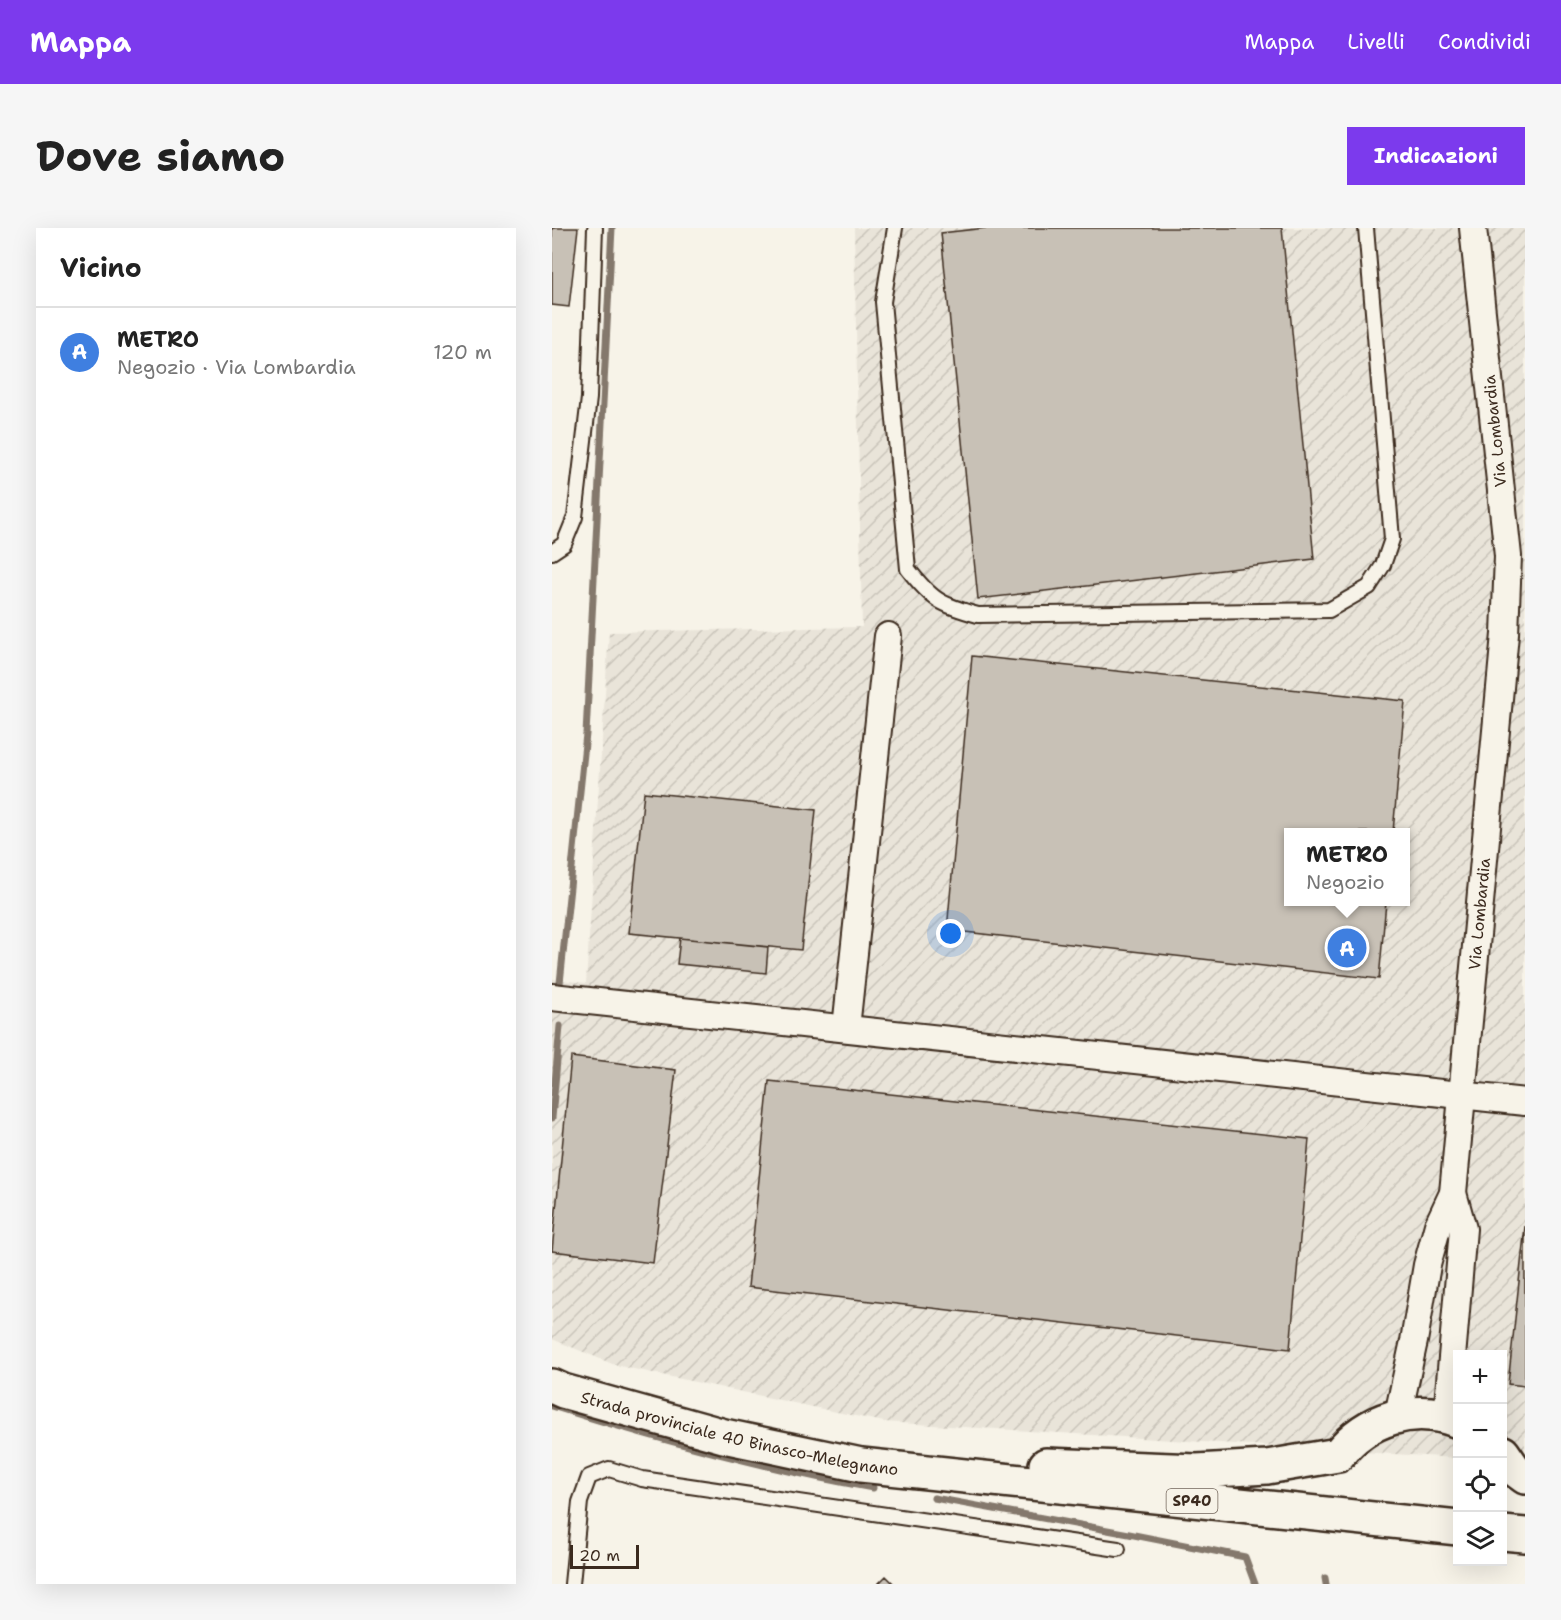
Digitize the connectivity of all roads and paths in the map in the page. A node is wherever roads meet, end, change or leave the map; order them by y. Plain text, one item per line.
1 (596, 228) edge
2 (895, 228) edge
3 (1366, 228) edge
4 (1473, 228) edge
5 (552, 552) edge
6 (1515, 634) edge
7 (888, 636) dead end
8 (552, 997) edge
9 (846, 1028) junction
10 (1464, 1095) junction
11 (1525, 1102) edge
12 (1454, 1193) junction
13 (552, 1386) edge
14 (1398, 1415) junction
15 (1452, 1418) edge
16 (1506, 1458) edge
17 (928, 1471) junction
18 (1525, 1477) edge
19 (1453, 1527) edge
20 (1507, 1533) edge
21 (1525, 1535) edge
22 (1118, 1549) dead end
23 (572, 1584) edge

1 - 5 lane
2 - 3 lane
4 - 6 street, Via Lombardia
6 - 10 street, Via Lombardia
7 - 9 street
8 - 9 street
9 - 10 street
10 - 11 street
10 - 12 street, Via Lombardia
12 - 14 street, Via Lombardia
12 - 15 street, Via Lombardia
13 - 17 main road, Strada provinciale 40 Binasco-Melegnano / SP40
14 - 15 main road, Strada provinciale 40 Binasco-Melegnano / SP40
14 - 17 main road, Strada provinciale 40 Binasco-Melegnano / SP40
16 - 18 main road
17 - 19 main road, Strada provinciale 40 Binasco-Melegnano / SP40
20 - 21 main road
22 - 23 lane

